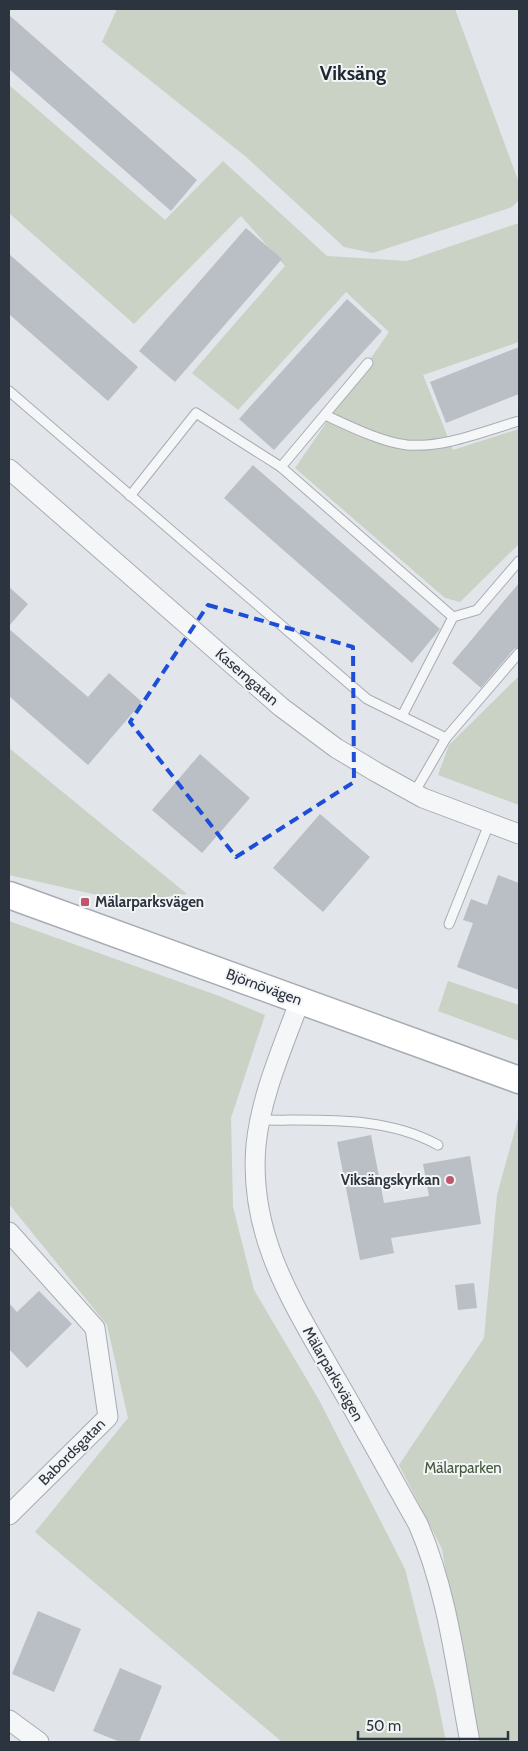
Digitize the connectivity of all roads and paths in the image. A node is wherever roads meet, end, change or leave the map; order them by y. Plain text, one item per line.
1 (368, 363) dead end
2 (9, 391) edge
3 (325, 415) junction
4 (519, 421) edge
5 (281, 467) junction
6 (9, 469) edge
7 (130, 496) junction
8 (519, 561) edge
9 (453, 617) junction
10 (519, 653) edge
11 (402, 716) junction
12 (446, 738) junction
13 (414, 793) junction
14 (489, 824) junction
15 (519, 834) edge
16 (9, 895) edge
17 (449, 924) dead end
18 (300, 1000) junction
19 (519, 1080) edge
20 (261, 1120) junction
21 (438, 1145) dead end
22 (9, 1232) edge
23 (9, 1515) edge
24 (9, 1720) edge
25 (39, 1742) edge
26 (470, 1742) edge

1 - 3 lane
2 - 7 lane
3 - 4 lane
3 - 5 lane
5 - 7 lane
5 - 9 lane
6 - 13 street, Kaserngatan
7 - 11 lane
8 - 9 lane
9 - 11 lane
10 - 12 lane
11 - 12 lane
12 - 13 lane
13 - 14 street, Kaserngatan
14 - 15 street, Kaserngatan
14 - 17 lane
16 - 18 main road, Björnövägen
18 - 19 main road, Björnövägen
18 - 20 street, Mälarparksvägen
20 - 21 lane
20 - 26 street, Mälarparksvägen
22 - 23 street, Babordsgatan
24 - 25 street

